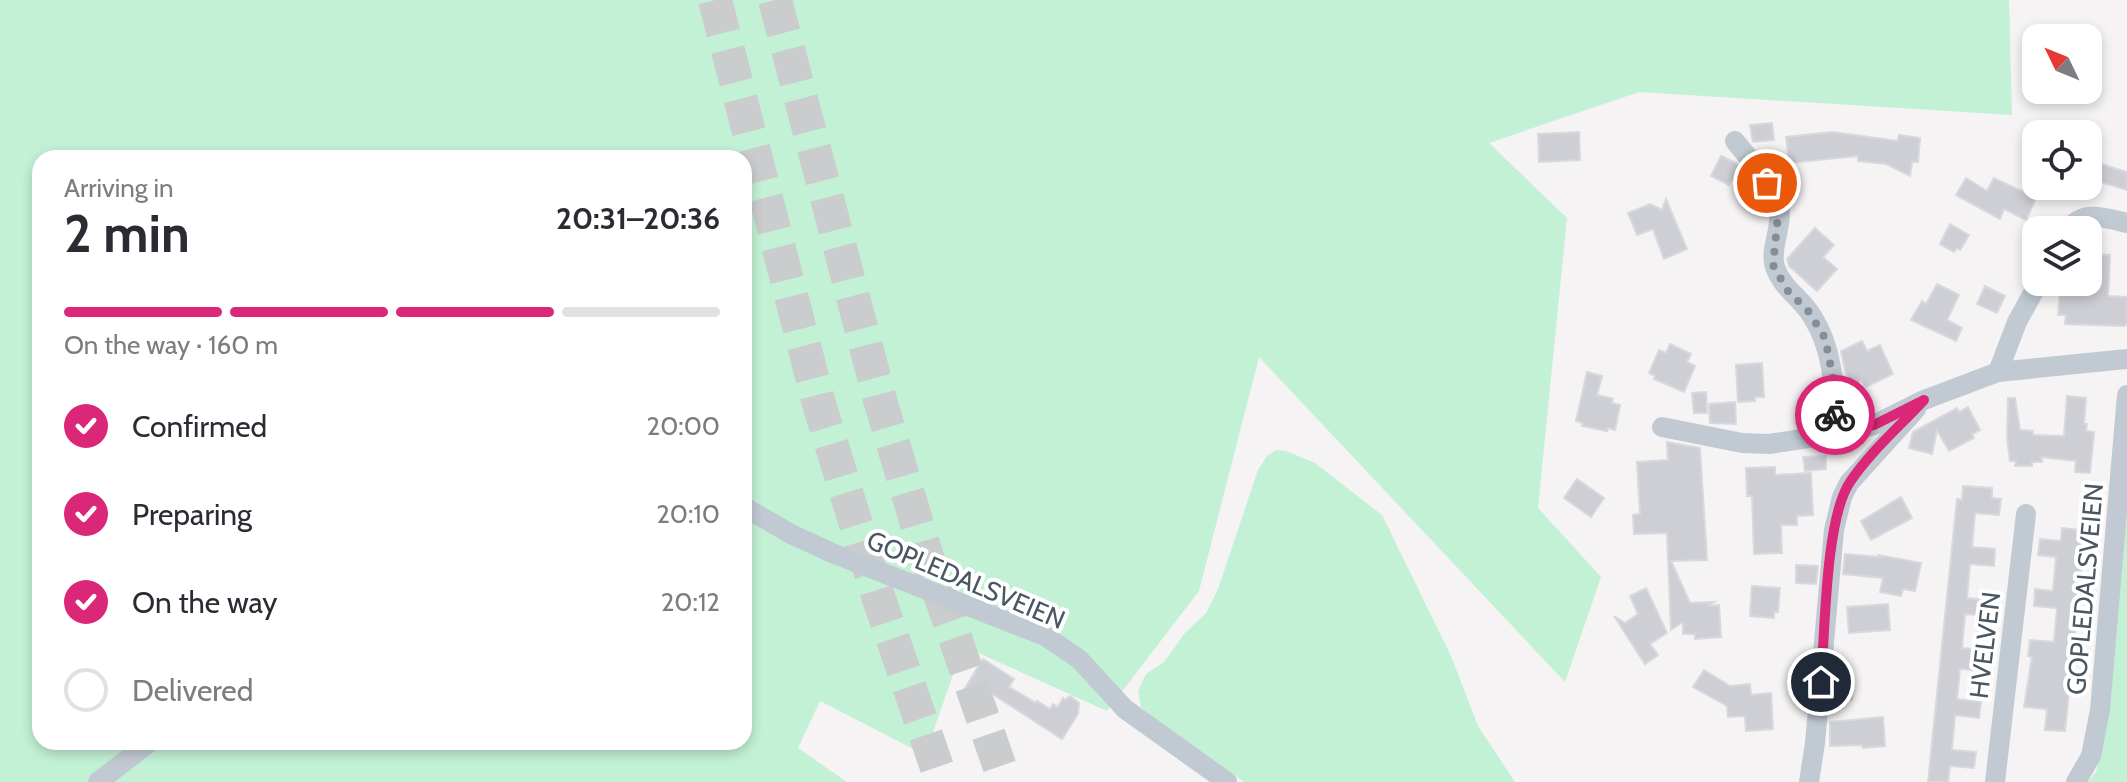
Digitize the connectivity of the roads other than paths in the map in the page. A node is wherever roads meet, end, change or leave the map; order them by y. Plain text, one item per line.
1 (1735, 141) dead end
2 (2102, 219) edge
3 (2127, 223) edge
4 (2031, 296) edge
5 (2127, 359) edge
6 (1998, 372) junction
7 (2127, 395) edge
8 (1924, 400) junction
9 (1662, 427) dead end
10 (1836, 434) junction
11 (752, 512) edge
12 (2026, 514) dead end
13 (140, 750) edge
14 (98, 782) edge
15 (1227, 782) edge
16 (1809, 782) edge
17 (1995, 782) edge
18 (2076, 782) edge

1 - 10 street
2 - 3 street
4 - 6 street
5 - 6 street
6 - 8 street
7 - 18 street, GOPLEDALSVEIEN
8 - 10 street
8 - 16 street
9 - 10 street
11 - 15 street, GOPLEDALSVEIEN
12 - 17 street, HVELVEN
13 - 14 street

